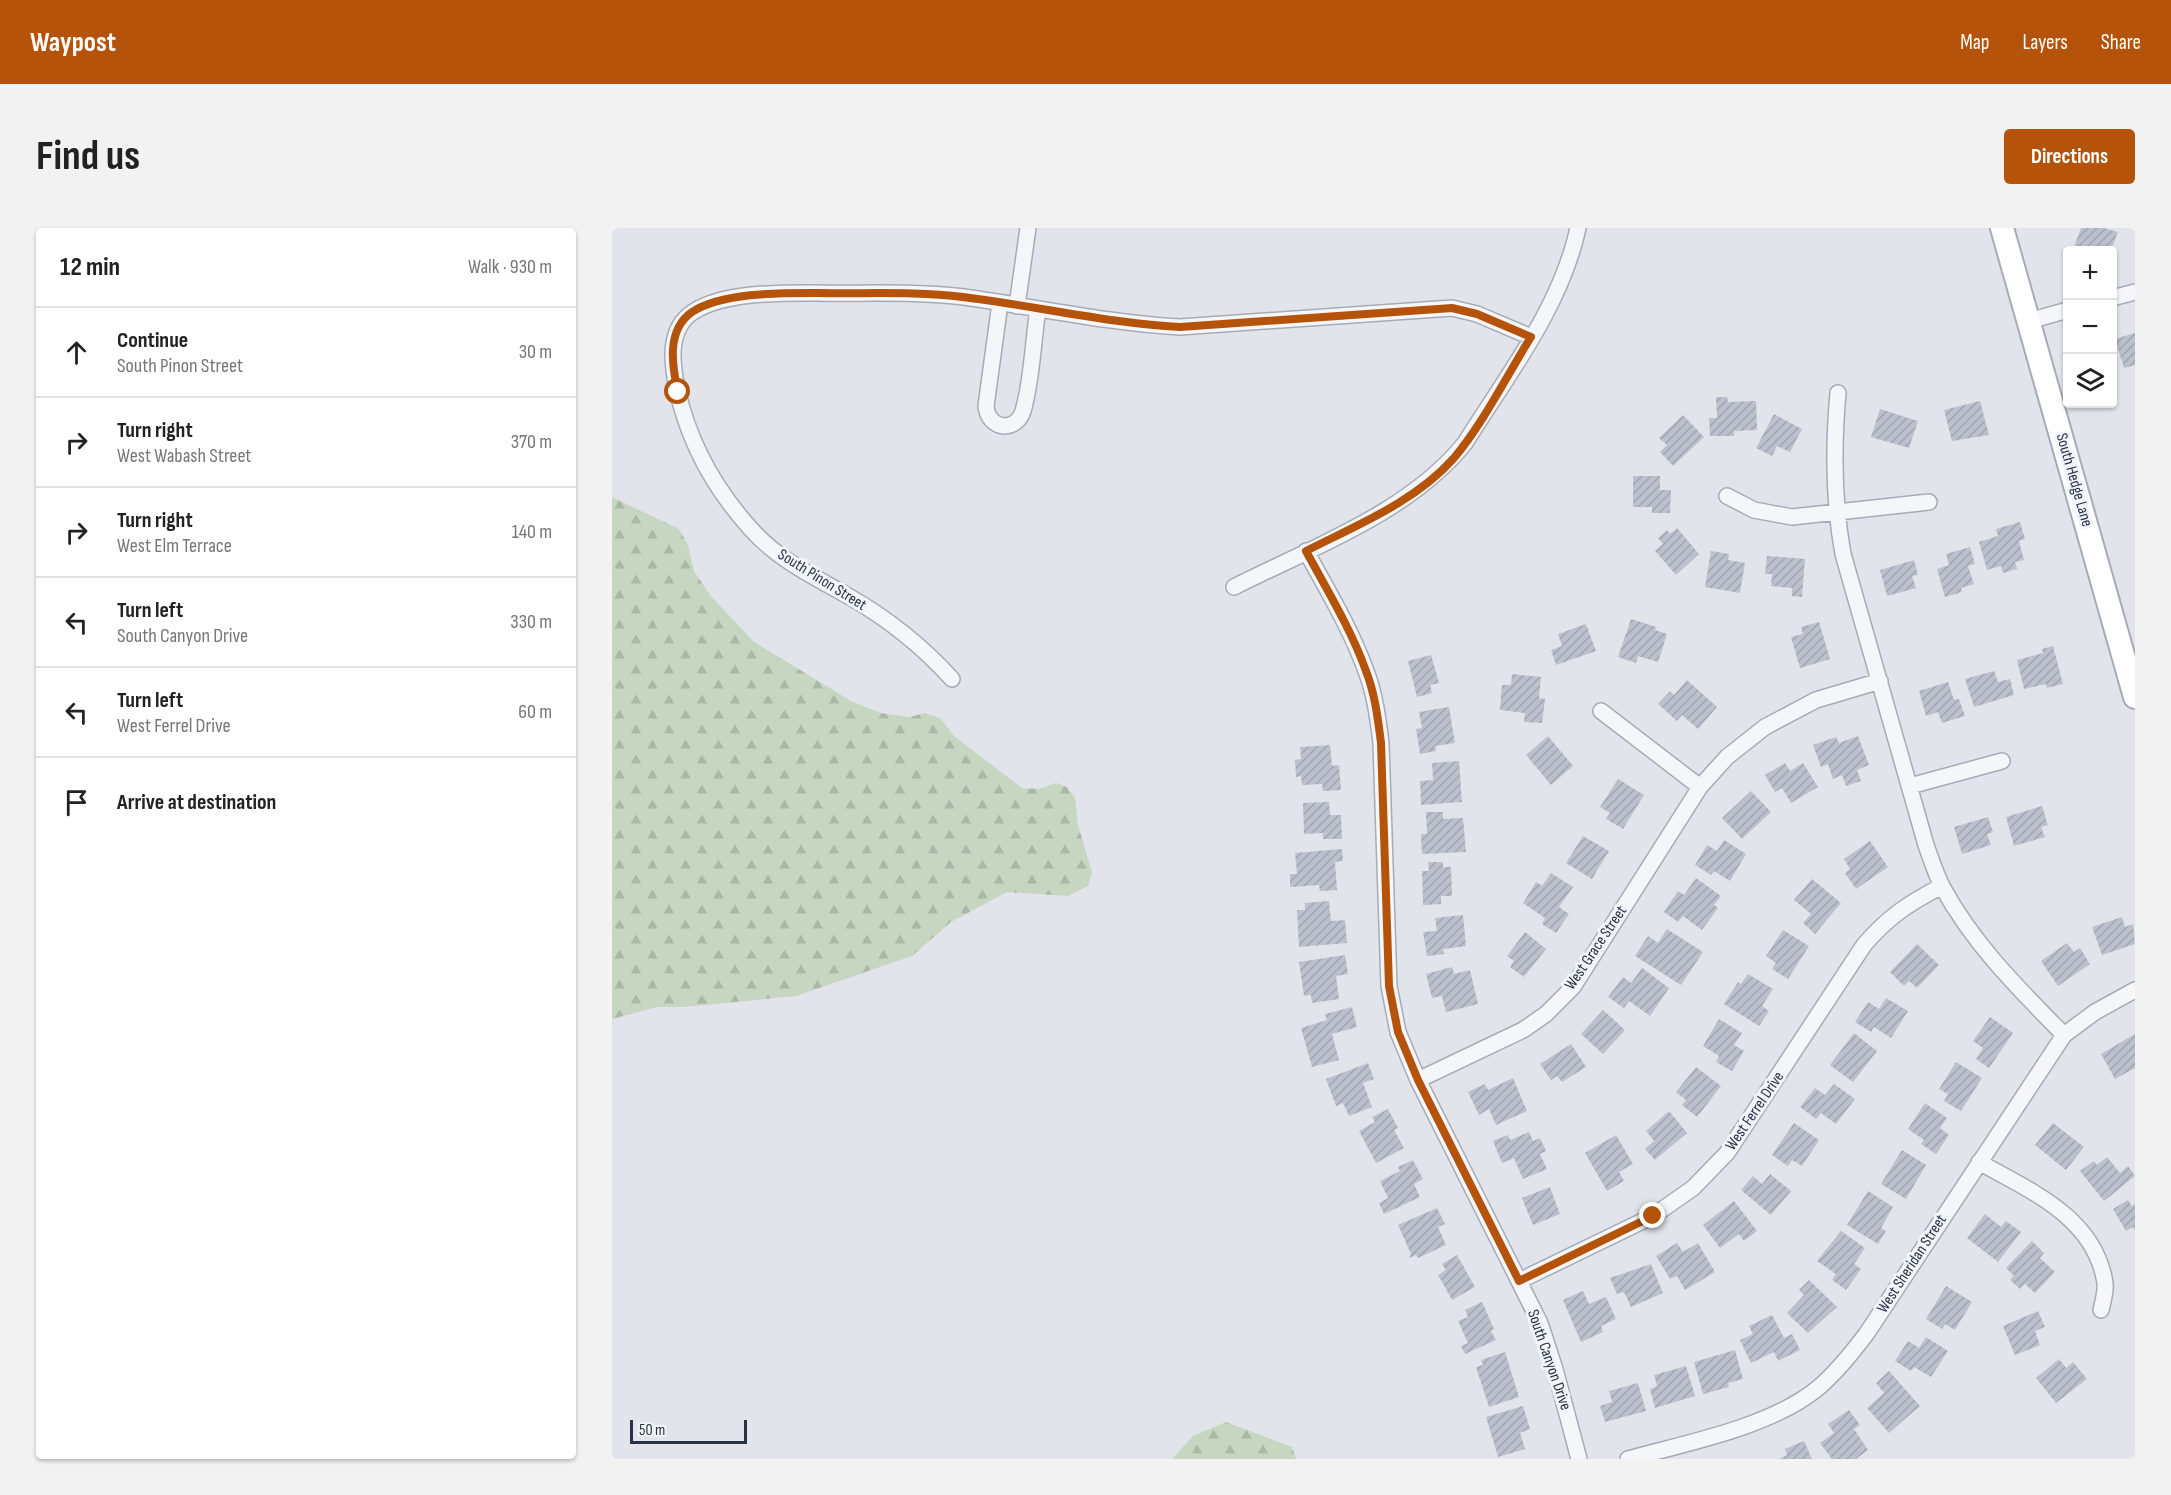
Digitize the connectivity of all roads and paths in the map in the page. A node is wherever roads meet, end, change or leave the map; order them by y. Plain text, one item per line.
1 (1028, 228) edge
2 (1578, 228) edge
3 (2002, 228) edge
4 (2135, 292) edge
5 (2117, 297) edge
6 (1000, 303) junction
7 (1017, 306) junction
8 (1038, 309) junction
9 (2063, 311) edge
10 (2029, 321) junction
11 (1531, 337) junction
12 (1838, 393) dead end
13 (1727, 496) dead end
14 (1929, 502) dead end
15 (1835, 514) junction
16 (1306, 551) junction
17 (1234, 587) dead end
18 (952, 679) dead end
19 (1880, 681) junction
20 (2135, 697) edge
21 (1601, 711) dead end
22 (2002, 761) dead end
23 (1910, 786) junction
24 (1700, 787) junction
25 (1942, 886) junction
26 (2135, 990) edge
27 (2064, 1035) junction
28 (1418, 1080) junction
29 (1979, 1161) junction
30 (1519, 1281) junction
31 (2101, 1310) dead end
32 (1579, 1459) edge
33 (1628, 1459) edge

1 - 7 street
2 - 11 street
3 - 10 street, South Hedge Lane
4 - 5 street
6 - 7 street
6 - 8 street
6 - 18 street, South Pinon Street
7 - 8 street
8 - 11 street
9 - 10 street
10 - 20 street, South Hedge Lane
11 - 16 street
12 - 15 street
13 - 15 street
14 - 15 street
15 - 19 street
16 - 17 street
16 - 28 street, South Canyon Drive
19 - 23 street
19 - 24 street, West Grace Street
21 - 24 street
22 - 23 street
23 - 25 street
24 - 28 street, West Grace Street
25 - 27 street
25 - 30 street, West Ferrel Drive
26 - 27 street, West Sheridan Street
27 - 29 street, West Sheridan Street
28 - 30 street, South Canyon Drive
29 - 31 street
29 - 33 street, West Sheridan Street
30 - 32 street, South Canyon Drive

